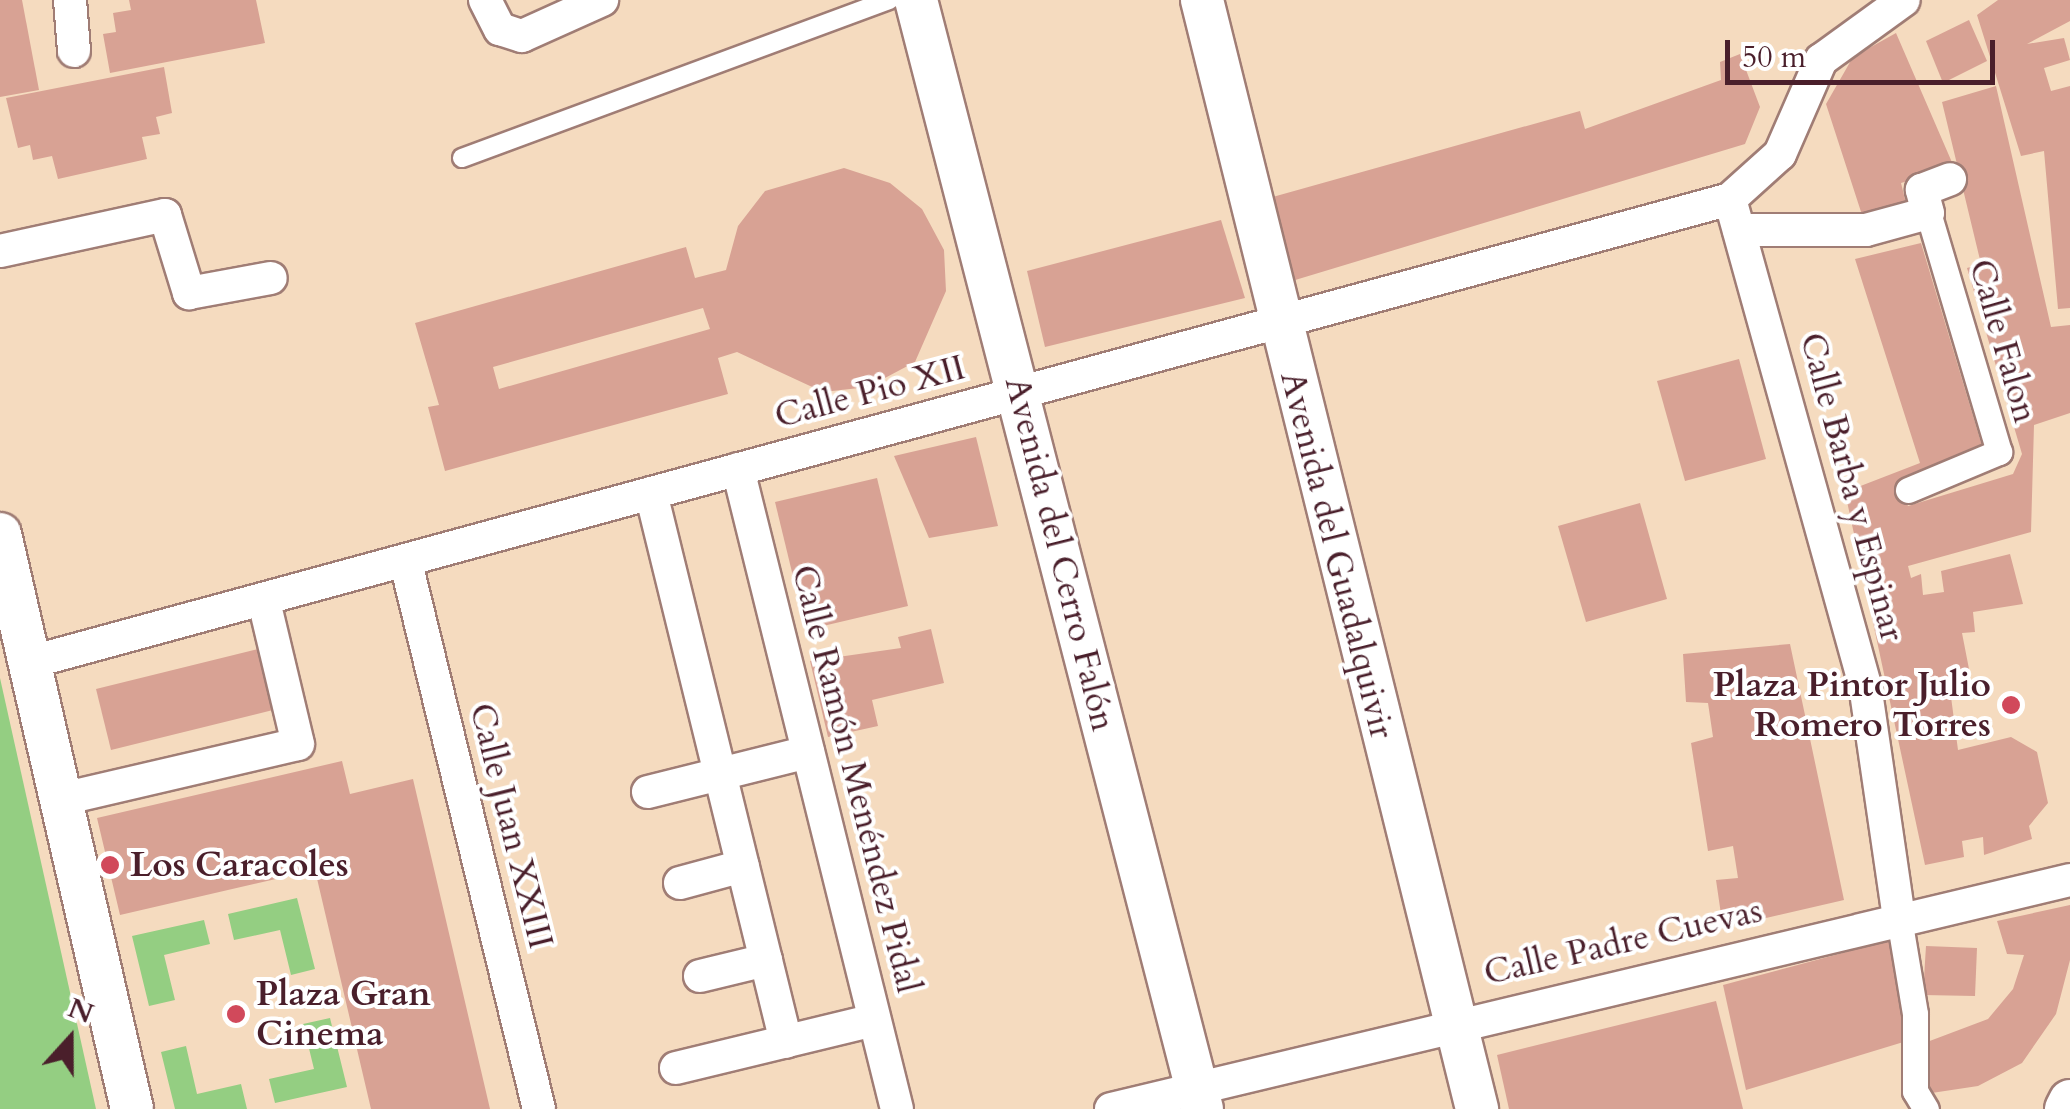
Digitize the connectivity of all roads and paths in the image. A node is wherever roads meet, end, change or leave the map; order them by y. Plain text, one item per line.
1 (70, 0) edge
2 (486, 0) edge
3 (602, 0) edge
4 (890, 0) edge
5 (916, 0) edge
6 (1202, 0) edge
7 (1904, 0) edge
8 (74, 51) dead end
9 (462, 158) dead end
10 (1950, 180) dead end
11 (1928, 212) junction
12 (1735, 215) junction
13 (0, 251) edge
14 (272, 278) dead end
15 (1278, 321) junction
16 (1019, 392) junction
17 (738, 469) junction
18 (1908, 490) dead end
19 (651, 493) junction
20 (0, 534) edge
21 (406, 563) junction
22 (264, 600) junction
23 (31, 662) junction
24 (808, 752) junction
25 (720, 774) junction
26 (648, 792) dead end
27 (62, 799) junction
28 (743, 866) junction
29 (2070, 880) edge
30 (680, 882) dead end
31 (1899, 918) junction
32 (766, 960) junction
33 (700, 976) dead end
34 (874, 1020) junction
35 (1456, 1022) junction
36 (786, 1042) junction
37 (676, 1068) dead end
38 (1199, 1099) edge
39 (2070, 1101) edge
40 (132, 1109) edge
41 (538, 1109) edge
42 (896, 1109) edge
43 (1111, 1109) edge
44 (1478, 1109) edge
45 (1926, 1109) edge
46 (2066, 1109) edge

1 - 8 street
2 - 3 street
4 - 9 lane
5 - 16 street, Avenida del Cerro Falón
6 - 15 street, Avenida del Guadalquivir
7 - 12 street
10 - 11 street
11 - 12 street
11 - 18 street, Calle Falon
12 - 15 street, Calle Pio XII
12 - 31 street, Calle Barba y Espinar
13 - 14 street
15 - 16 street, Calle Pio XII
15 - 35 street, Avenida del Guadalquivir
16 - 17 street, Calle Pio XII
16 - 38 street, Avenida del Cerro Falón
17 - 19 street, Calle Pio XII
17 - 24 street, Calle Ramón Menéndez Pidal
19 - 21 street, Calle Pio XII
19 - 25 street
20 - 23 street
21 - 22 street, Calle Pio XII
21 - 41 street, Calle Juan XXIII
22 - 23 street, Calle Pio XII
22 - 27 street
23 - 27 street
24 - 25 street
24 - 34 street, Calle Ramón Menéndez Pidal
25 - 26 street
25 - 28 street
27 - 40 street
28 - 30 street
28 - 32 street
29 - 31 street, Calle Padre Cuevas
31 - 35 street, Calle Padre Cuevas
31 - 45 street
32 - 33 street
32 - 36 street
34 - 36 street
34 - 42 street, Calle Ramón Menéndez Pidal
35 - 38 street, Calle Padre Cuevas
35 - 44 street, Avenida del Guadalquivir
36 - 37 street
38 - 43 street, Calle Padre Cuevas
39 - 46 street

